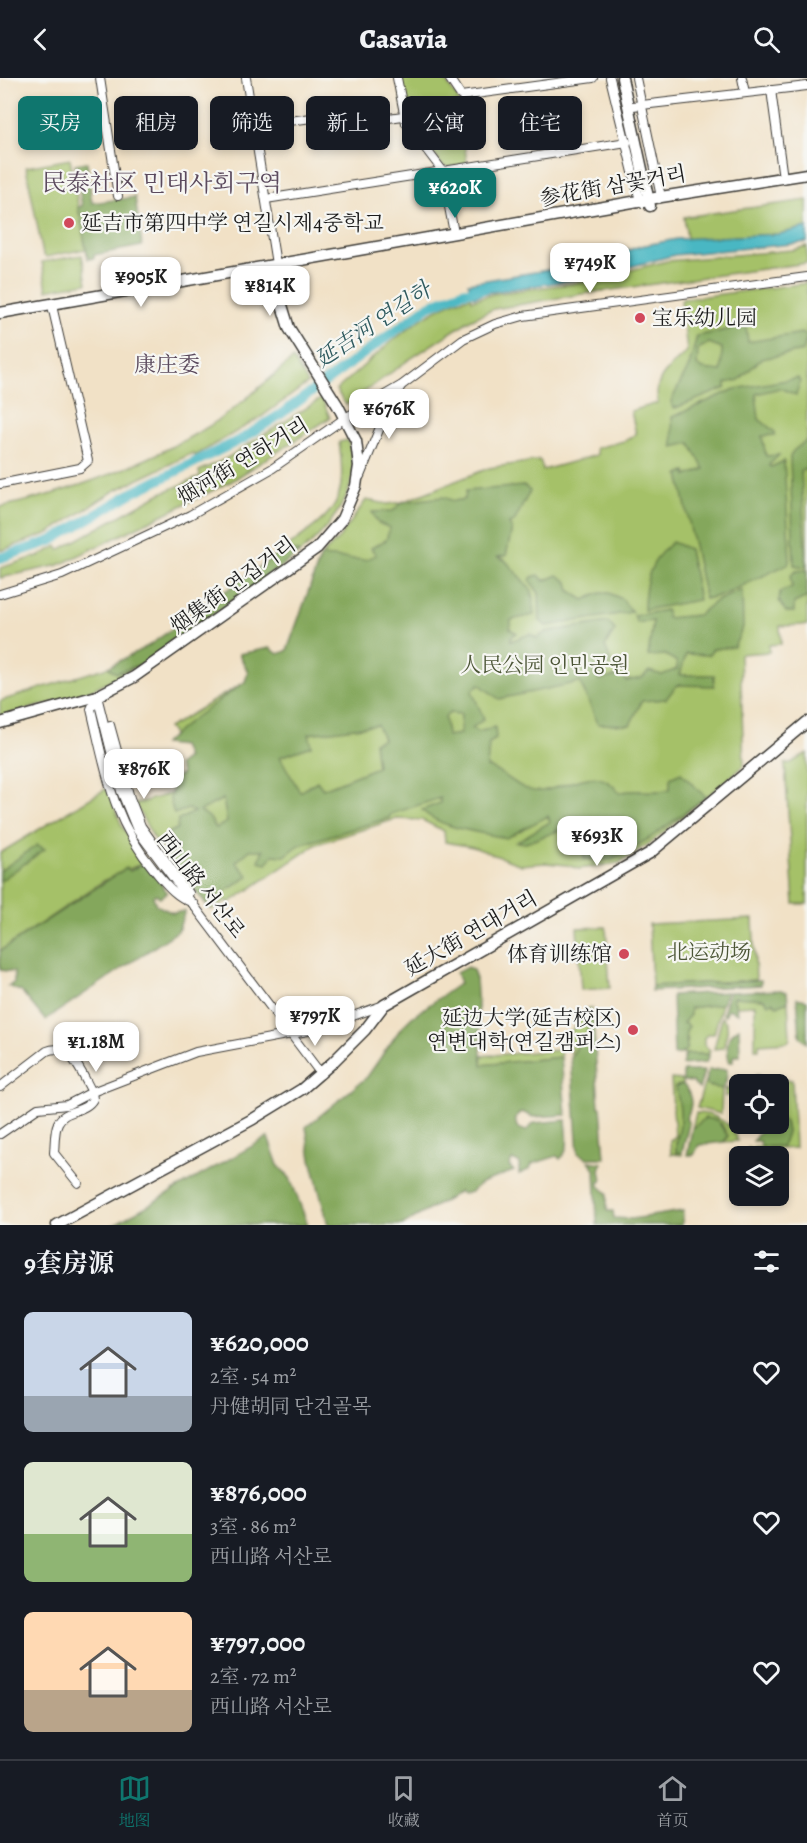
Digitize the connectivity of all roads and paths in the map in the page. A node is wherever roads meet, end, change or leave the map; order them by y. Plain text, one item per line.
1 (100, 78) edge
2 (246, 78) edge
3 (397, 78) edge
4 (449, 78) edge
5 (593, 78) edge
6 (610, 78) edge
7 (622, 78) edge
8 (627, 78) edge
9 (636, 78) edge
10 (742, 78) edge
11 (807, 86) edge
12 (771, 90) junction
13 (745, 93) junction
14 (249, 96) edge
15 (637, 105) junction
16 (402, 110) edge
17 (402, 116) edge
18 (294, 120) edge
19 (627, 142) junction
20 (257, 150) edge
21 (428, 150) edge
22 (442, 170) junction
23 (807, 174) edge
24 (783, 178) junction
25 (807, 181) edge
26 (118, 196) dead end
27 (266, 199) junction
28 (651, 201) junction
29 (454, 234) junction
30 (276, 267) junction
31 (807, 276) edge
32 (53, 310) junction
33 (0, 313) edge
34 (0, 319) edge
35 (402, 385) junction
36 (345, 418) junction
37 (0, 484) edge
38 (356, 486) junction
39 (0, 594) edge
40 (97, 696) junction
41 (807, 722) edge
42 (0, 723) edge
43 (384, 1005) junction
44 (289, 1036) junction
45 (321, 1074) junction
46 (0, 1087) edge
47 (92, 1092) junction
48 (0, 1134) edge
49 (78, 1183) dead end
50 (57, 1225) edge

1 - 26 street
2 - 14 street
3 - 16 street
4 - 5 street
6 - 19 street
7 - 28 main road
8 - 15 main road
9 - 15 street
10 - 13 street
11 - 12 street
12 - 13 street
12 - 24 street
13 - 15 street
15 - 28 main road
17 - 18 street
19 - 22 street
19 - 28 street
20 - 27 street
21 - 22 street
22 - 27 street
22 - 29 street
23 - 24 main road, 参花街 삼꽃거리
24 - 28 main road, 参花街 삼꽃거리
25 - 28 main road, 参花街 삼꽃거리
27 - 30 street
28 - 29 main road, 参花街 삼꽃거리
28 - 30 main road, 参花街 삼꽃거리
29 - 30 main road, 参花街 삼꽃거리
30 - 32 main road, 参花街 삼꽃거리
30 - 33 main road, 参花街 삼꽃거리
30 - 36 main road
31 - 35 street, 烟河街 연하거리
32 - 34 main road, 参花街 삼꽃거리
32 - 37 street
35 - 36 street, 烟河街 연하거리
35 - 38 street, 烟集街 연집거리
36 - 38 main road
36 - 39 street, 烟河街 연하거리
38 - 40 main road, 烟集街 연집거리
40 - 42 main road, 烟集街 연집거리
40 - 44 street, 西山路 서산로
41 - 43 main road, 延大街 연대거리
43 - 44 street, 延大街 연대거리
43 - 45 main road, 延大街 연대거리
44 - 45 street, 西山路 서산로
44 - 47 street, 延大街 연대거리
45 - 50 main road, 延大街 연대거리
46 - 47 street
47 - 48 street, 延大街 연대거리
47 - 49 street

